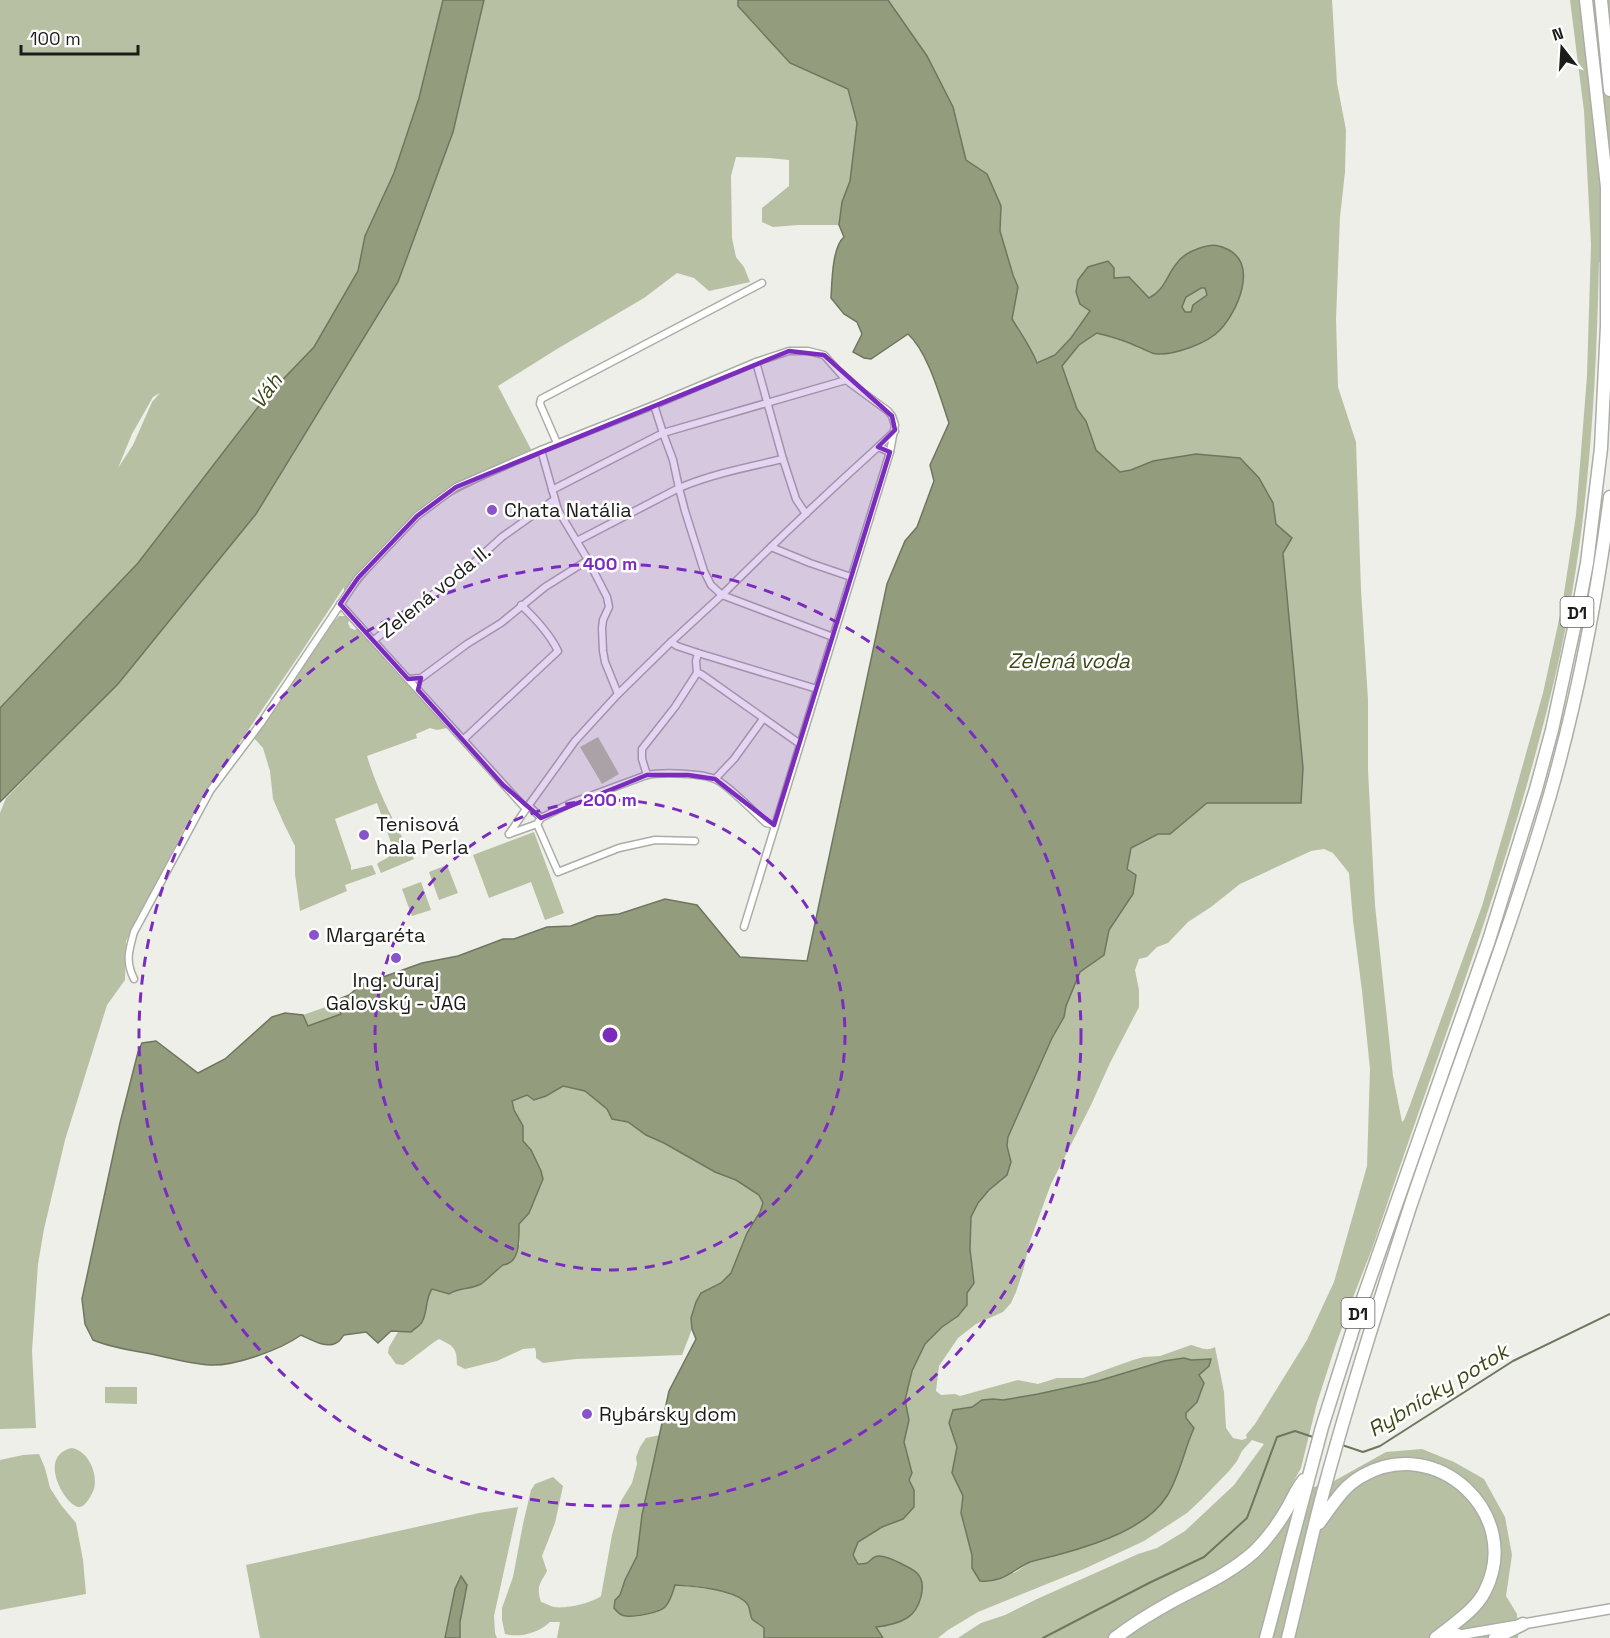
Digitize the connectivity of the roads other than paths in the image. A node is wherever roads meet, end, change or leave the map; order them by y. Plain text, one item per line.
1 (1586, 0) edge
2 (1601, 0) edge
3 (1610, 90) edge
4 (762, 283) dead end
5 (756, 362) junction
6 (846, 380) junction
7 (768, 403) junction
8 (654, 405) junction
9 (895, 430) junction
10 (663, 433) junction
11 (557, 443) junction
12 (878, 447) junction
13 (541, 450) junction
14 (890, 452) junction
15 (783, 459) junction
16 (679, 488) junction
17 (552, 490) junction
18 (1610, 497) edge
19 (554, 500) junction
20 (806, 514) junction
21 (577, 541) junction
22 (771, 547) junction
23 (588, 560) junction
24 (852, 577) junction
25 (722, 595) junction
26 (340, 604) junction
27 (521, 605) junction
28 (833, 637) junction
29 (374, 640) junction
30 (671, 642) junction
31 (698, 653) junction
32 (697, 673) junction
33 (421, 678) junction
34 (408, 679) junction
35 (817, 689) junction
36 (418, 690) junction
37 (618, 694) junction
38 (763, 719) junction
39 (464, 739) junction
40 (800, 744) junction
41 (647, 775) junction
42 (715, 779) junction
43 (527, 807) junction
44 (542, 818) junction
45 (537, 824) junction
46 (774, 825) junction
47 (695, 841) dead end
48 (744, 927) dead end
49 (134, 979) dead end
50 (1309, 1474) junction
51 (1315, 1529) junction
52 (1610, 1609) edge
53 (1142, 1620) junction
54 (1523, 1624) junction
55 (1456, 1637) edge
56 (1115, 1638) edge
57 (1132, 1638) edge
58 (1266, 1638) edge
59 (1288, 1638) edge
60 (1436, 1638) edge
61 (1442, 1638) edge
62 (1495, 1638) edge

1 - 50 highway, D1
2 - 3 highway
4 - 11 street
5 - 6 street
5 - 7 street
5 - 8 street
6 - 7 street
6 - 9 street
7 - 10 street
7 - 15 street
8 - 10 street
8 - 11 street
9 - 12 street
9 - 14 street
10 - 16 street
10 - 17 street
11 - 13 street
12 - 14 street
12 - 20 street
13 - 17 street
13 - 26 street
14 - 24 street
15 - 16 street
15 - 20 street
16 - 21 street
16 - 25 street
17 - 19 street
18 - 51 highway, D1
19 - 21 street
19 - 29 street, Zelená voda II.
20 - 22 street
21 - 23 street
22 - 24 street
22 - 25 street
23 - 27 street
23 - 37 street
24 - 28 street
25 - 28 street
25 - 30 street
26 - 29 street, Zelená voda II.
26 - 49 street
27 - 33 street
27 - 39 street
28 - 35 street
29 - 34 street, Zelená voda II.
30 - 31 street
30 - 37 street
31 - 32 street
31 - 35 street
32 - 38 street
32 - 41 street
33 - 34 street
33 - 36 street
34 - 36 street, Zelená voda II.
35 - 40 street
36 - 39 street, Zelená voda II.
37 - 43 street
38 - 40 street
38 - 42 street
39 - 43 street, Zelená voda II.
40 - 46 street
41 - 42 street
41 - 44 street
42 - 46 street
43 - 44 street, Zelená voda II.
43 - 45 street
44 - 45 street
45 - 47 street
46 - 48 street
50 - 53 highway
50 - 58 highway, D1
51 - 59 highway, D1
51 - 60 highway
52 - 54 main road
53 - 56 highway
53 - 57 highway
54 - 55 main road
54 - 62 highway
55 - 61 main road

